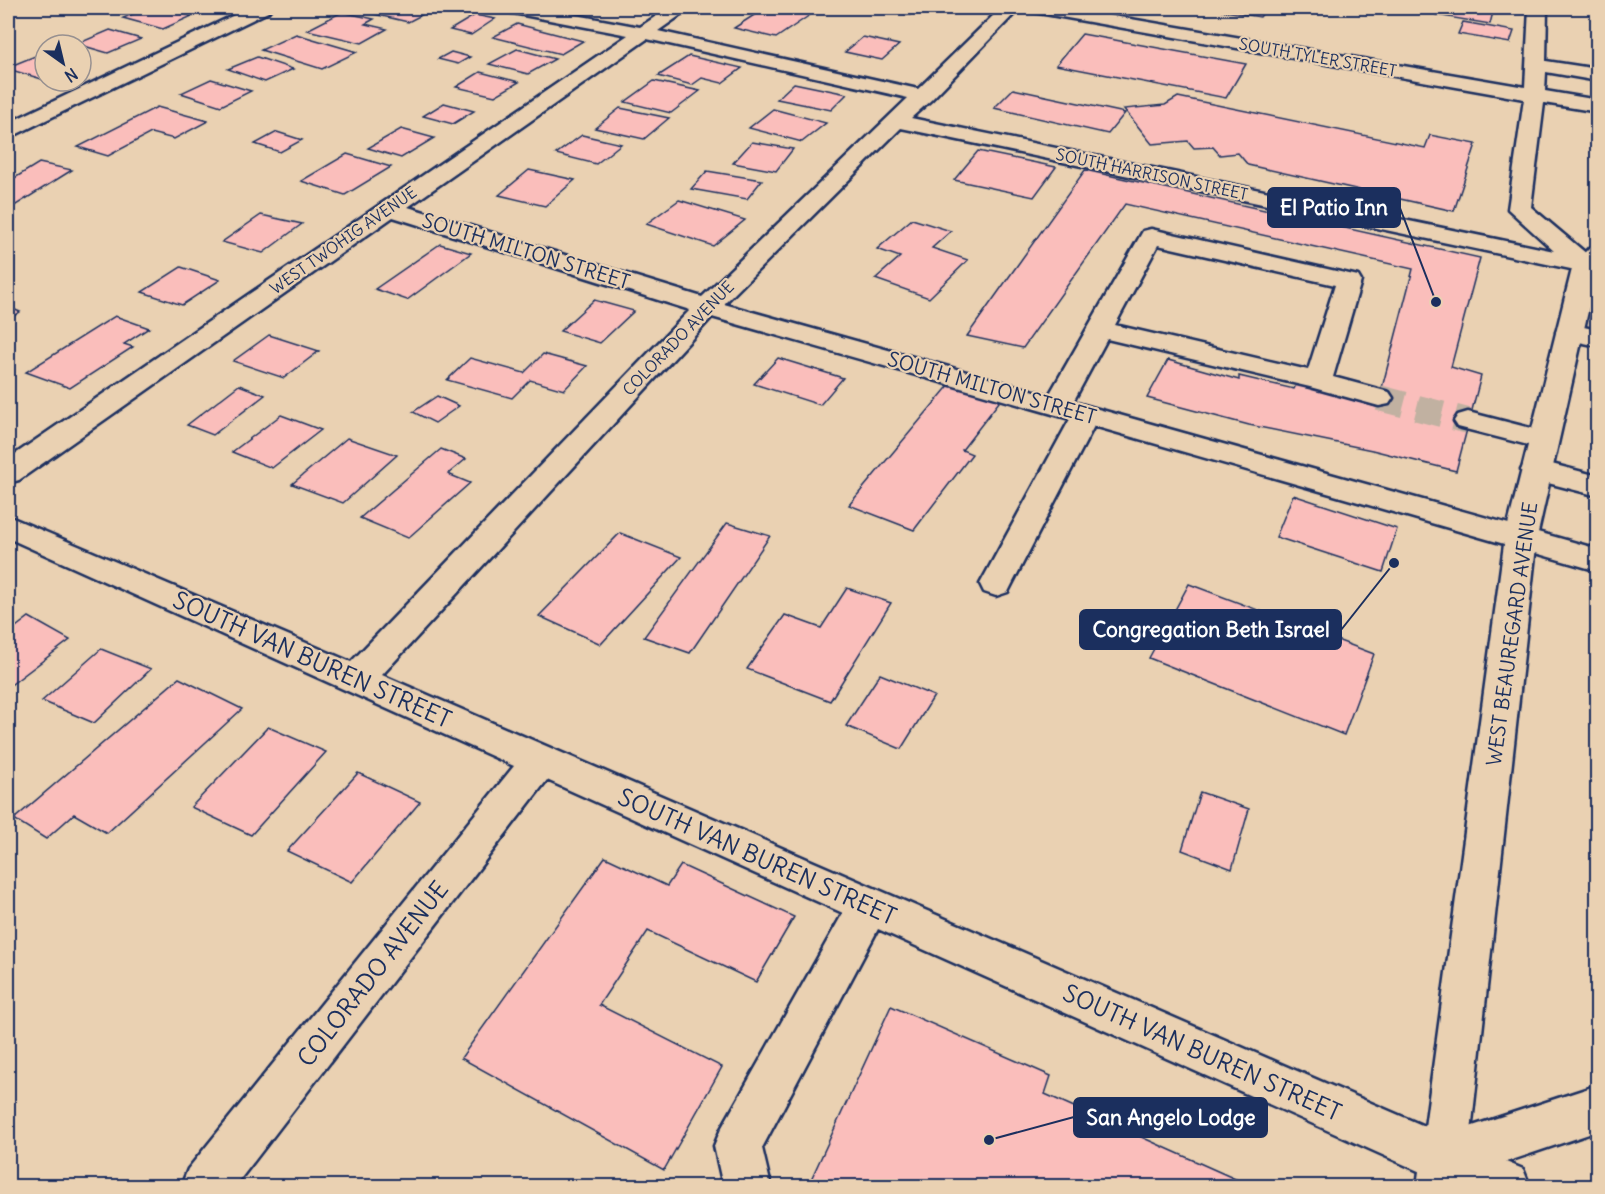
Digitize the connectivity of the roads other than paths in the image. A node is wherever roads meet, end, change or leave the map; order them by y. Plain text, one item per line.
1 (262, 8) edge
2 (513, 8) edge
3 (679, 8) edge
4 (1011, 8) edge
5 (1039, 8) edge
6 (1538, 8) edge
7 (640, 32) junction
8 (1536, 65) junction
9 (1598, 75) edge
10 (1535, 95) junction
11 (924, 96) junction
12 (1598, 106) edge
13 (8, 111) edge
14 (32, 119) junction
15 (896, 121) junction
16 (8, 131) edge
17 (388, 208) junction
18 (1591, 259) edge
19 (707, 306) junction
20 (1099, 329) junction
21 (1583, 335) edge
22 (1318, 381) junction
23 (1379, 398) tunnel mouth
24 (1057, 405) junction
25 (1086, 415) junction
26 (1468, 420) tunnel mouth
27 (1540, 455) junction
28 (8, 473) edge
29 (1598, 486) edge
30 (8, 526) edge
31 (1521, 537) junction
32 (1598, 560) edge
33 (996, 584) dead end
34 (356, 680) junction
35 (540, 761) junction
36 (868, 906) junction
37 (1598, 1108) edge
38 (1442, 1173) edge
39 (205, 1186) edge
40 (747, 1186) edge
41 (1506, 1186) edge

1 - 14 street
2 - 7 street
3 - 7 street, WEST TWOHIG AVENUE
4 - 11 street, COLORADO AVENUE
5 - 10 street, SOUTH TYLER STREET
6 - 8 street
7 - 11 street
7 - 17 street, WEST TWOHIG AVENUE
8 - 9 street
8 - 10 street
10 - 12 street, SOUTH TYLER STREET
10 - 18 street
11 - 15 street, COLORADO AVENUE
13 - 14 street
14 - 16 street
15 - 18 street, SOUTH HARRISON STREET
15 - 19 street, COLORADO AVENUE
17 - 19 street, SOUTH MILTON STREET
17 - 28 street, WEST TWOHIG AVENUE
18 - 21 street, WEST BEAUREGARD AVENUE
19 - 24 street, SOUTH MILTON STREET
19 - 34 street, COLORADO AVENUE
20 - 22 street
20 - 22 street
20 - 24 street
21 - 27 street, WEST BEAUREGARD AVENUE
22 - 23 street
24 - 25 street, SOUTH MILTON STREET
25 - 31 street, SOUTH MILTON STREET
25 - 33 street
26 - 27 street
27 - 29 street
27 - 31 street, WEST BEAUREGARD AVENUE
30 - 34 street, SOUTH VAN BUREN STREET
31 - 32 street, SOUTH MILTON STREET
31 - 38 street, WEST BEAUREGARD AVENUE
34 - 35 street, SOUTH VAN BUREN STREET
35 - 36 street, SOUTH VAN BUREN STREET
35 - 39 street, COLORADO AVENUE
36 - 38 street, SOUTH VAN BUREN STREET
36 - 40 street
37 - 38 street
38 - 41 street, SOUTH VAN BUREN STREET

